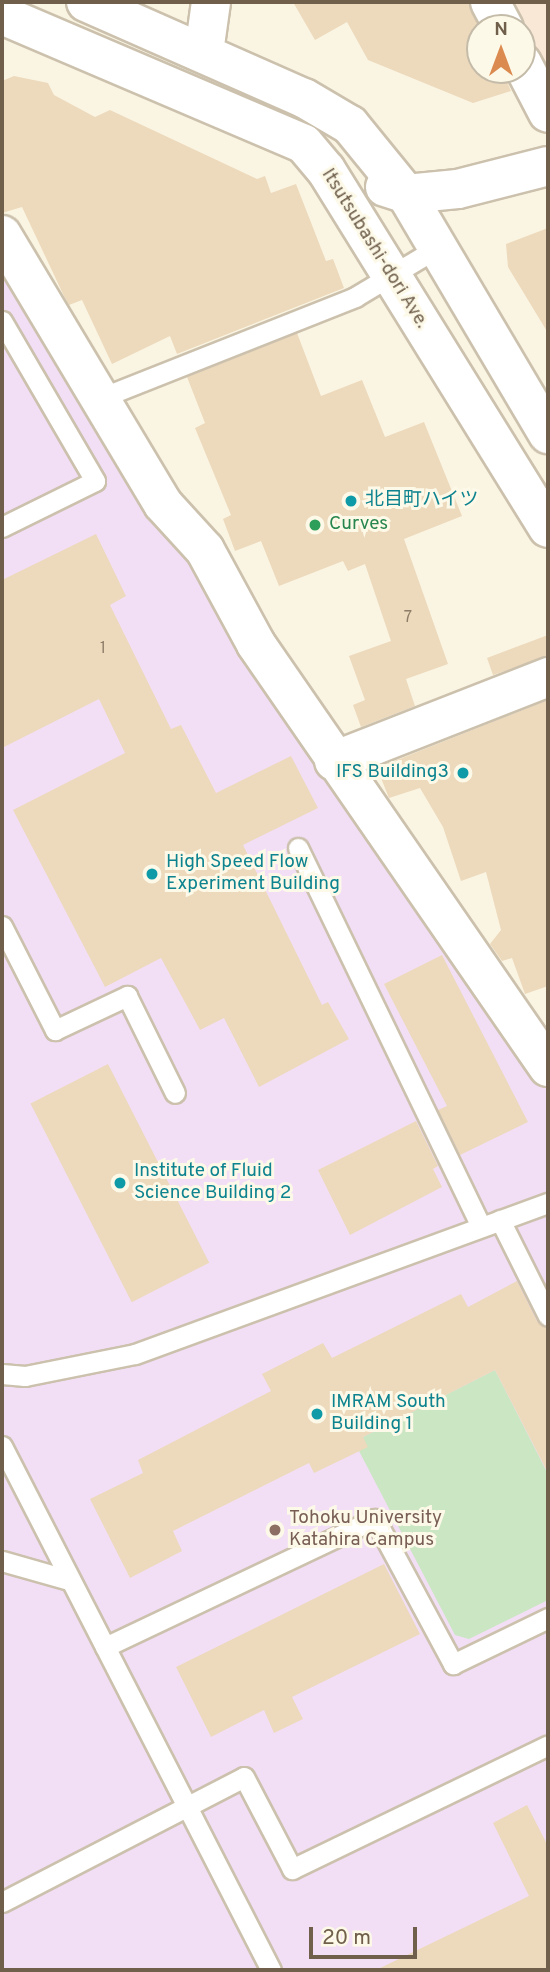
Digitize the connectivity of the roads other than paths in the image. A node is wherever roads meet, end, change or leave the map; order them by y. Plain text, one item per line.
1 (86, 2) edge
2 (211, 2) edge
3 (2, 15) edge
4 (204, 52) junction
5 (533, 84) edge
6 (548, 113) edge
7 (548, 166) edge
8 (326, 170) junction
9 (406, 194) junction
10 (2, 235) edge
11 (437, 248) junction
12 (391, 275) junction
13 (2, 321) edge
14 (98, 400) junction
15 (548, 434) edge
16 (2, 527) edge
17 (548, 528) edge
18 (548, 677) edge
19 (334, 761) junction
20 (298, 848) dead end
21 (2, 926) edge
22 (548, 1067) edge
23 (175, 1093) dead end
24 (548, 1203) edge
25 (490, 1223) junction
26 (548, 1315) edge
27 (2, 1374) edge
28 (2, 1446) edge
29 (2, 1561) edge
30 (69, 1580) junction
31 (548, 1618) edge
32 (104, 1647) junction
33 (548, 1745) edge
34 (186, 1805) junction
35 (2, 1902) edge
36 (271, 1970) edge

1 - 4 street
2 - 4 street
3 - 8 street, Itsutsubashi-dori Ave.
4 - 9 street
5 - 6 street
7 - 9 street
8 - 9 street
8 - 12 street, Itsutsubashi-dori Ave.
9 - 11 street
10 - 14 street
11 - 12 lane
11 - 15 street
12 - 14 lane
12 - 17 street, Itsutsubashi-dori Ave.
13 - 16 lane
14 - 19 street
18 - 19 street
19 - 22 street
20 - 25 lane
21 - 23 lane
24 - 25 lane
25 - 26 lane
25 - 27 lane
28 - 30 lane
29 - 30 lane
30 - 32 lane
31 - 32 lane
32 - 34 lane
33 - 34 lane
34 - 35 lane
34 - 36 lane

